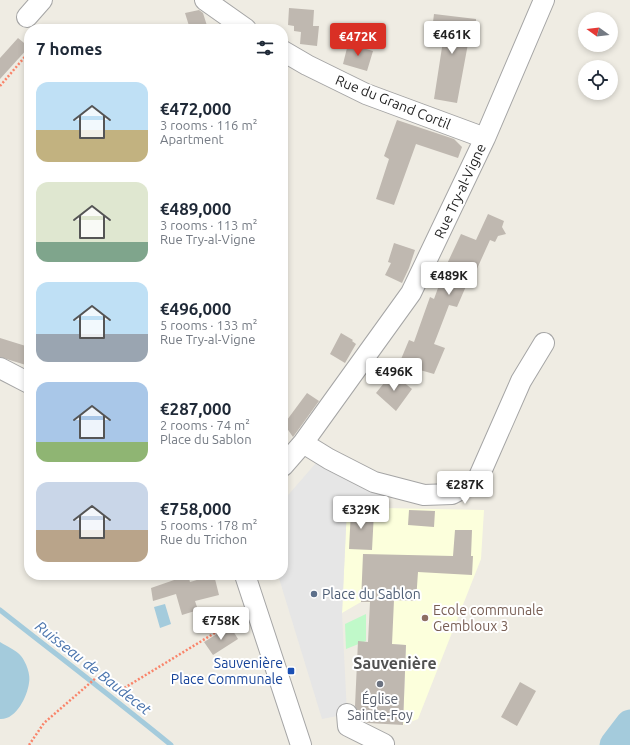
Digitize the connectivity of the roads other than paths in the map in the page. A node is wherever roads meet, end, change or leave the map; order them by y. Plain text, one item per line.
1 (42, 0) edge
2 (205, 0) edge
3 (544, 0) edge
4 (27, 17) dead end
5 (239, 24) edge
6 (288, 54) edge
7 (484, 138) junction
8 (544, 343) dead end
9 (0, 368) edge
10 (24, 380) edge
11 (303, 443) junction
12 (288, 460) edge
13 (246, 580) edge
14 (347, 714) dead end
15 (384, 744) dead end
16 (301, 745) edge

1 - 4 street
2 - 5 street
3 - 7 street, Rue Try-al-Vigne
6 - 7 street, Rue du Grand Cortil
7 - 11 street, Rue Try-al-Vigne
8 - 11 street
9 - 10 street
11 - 12 street, Rue Try-al-Vigne
13 - 16 street
14 - 15 street

